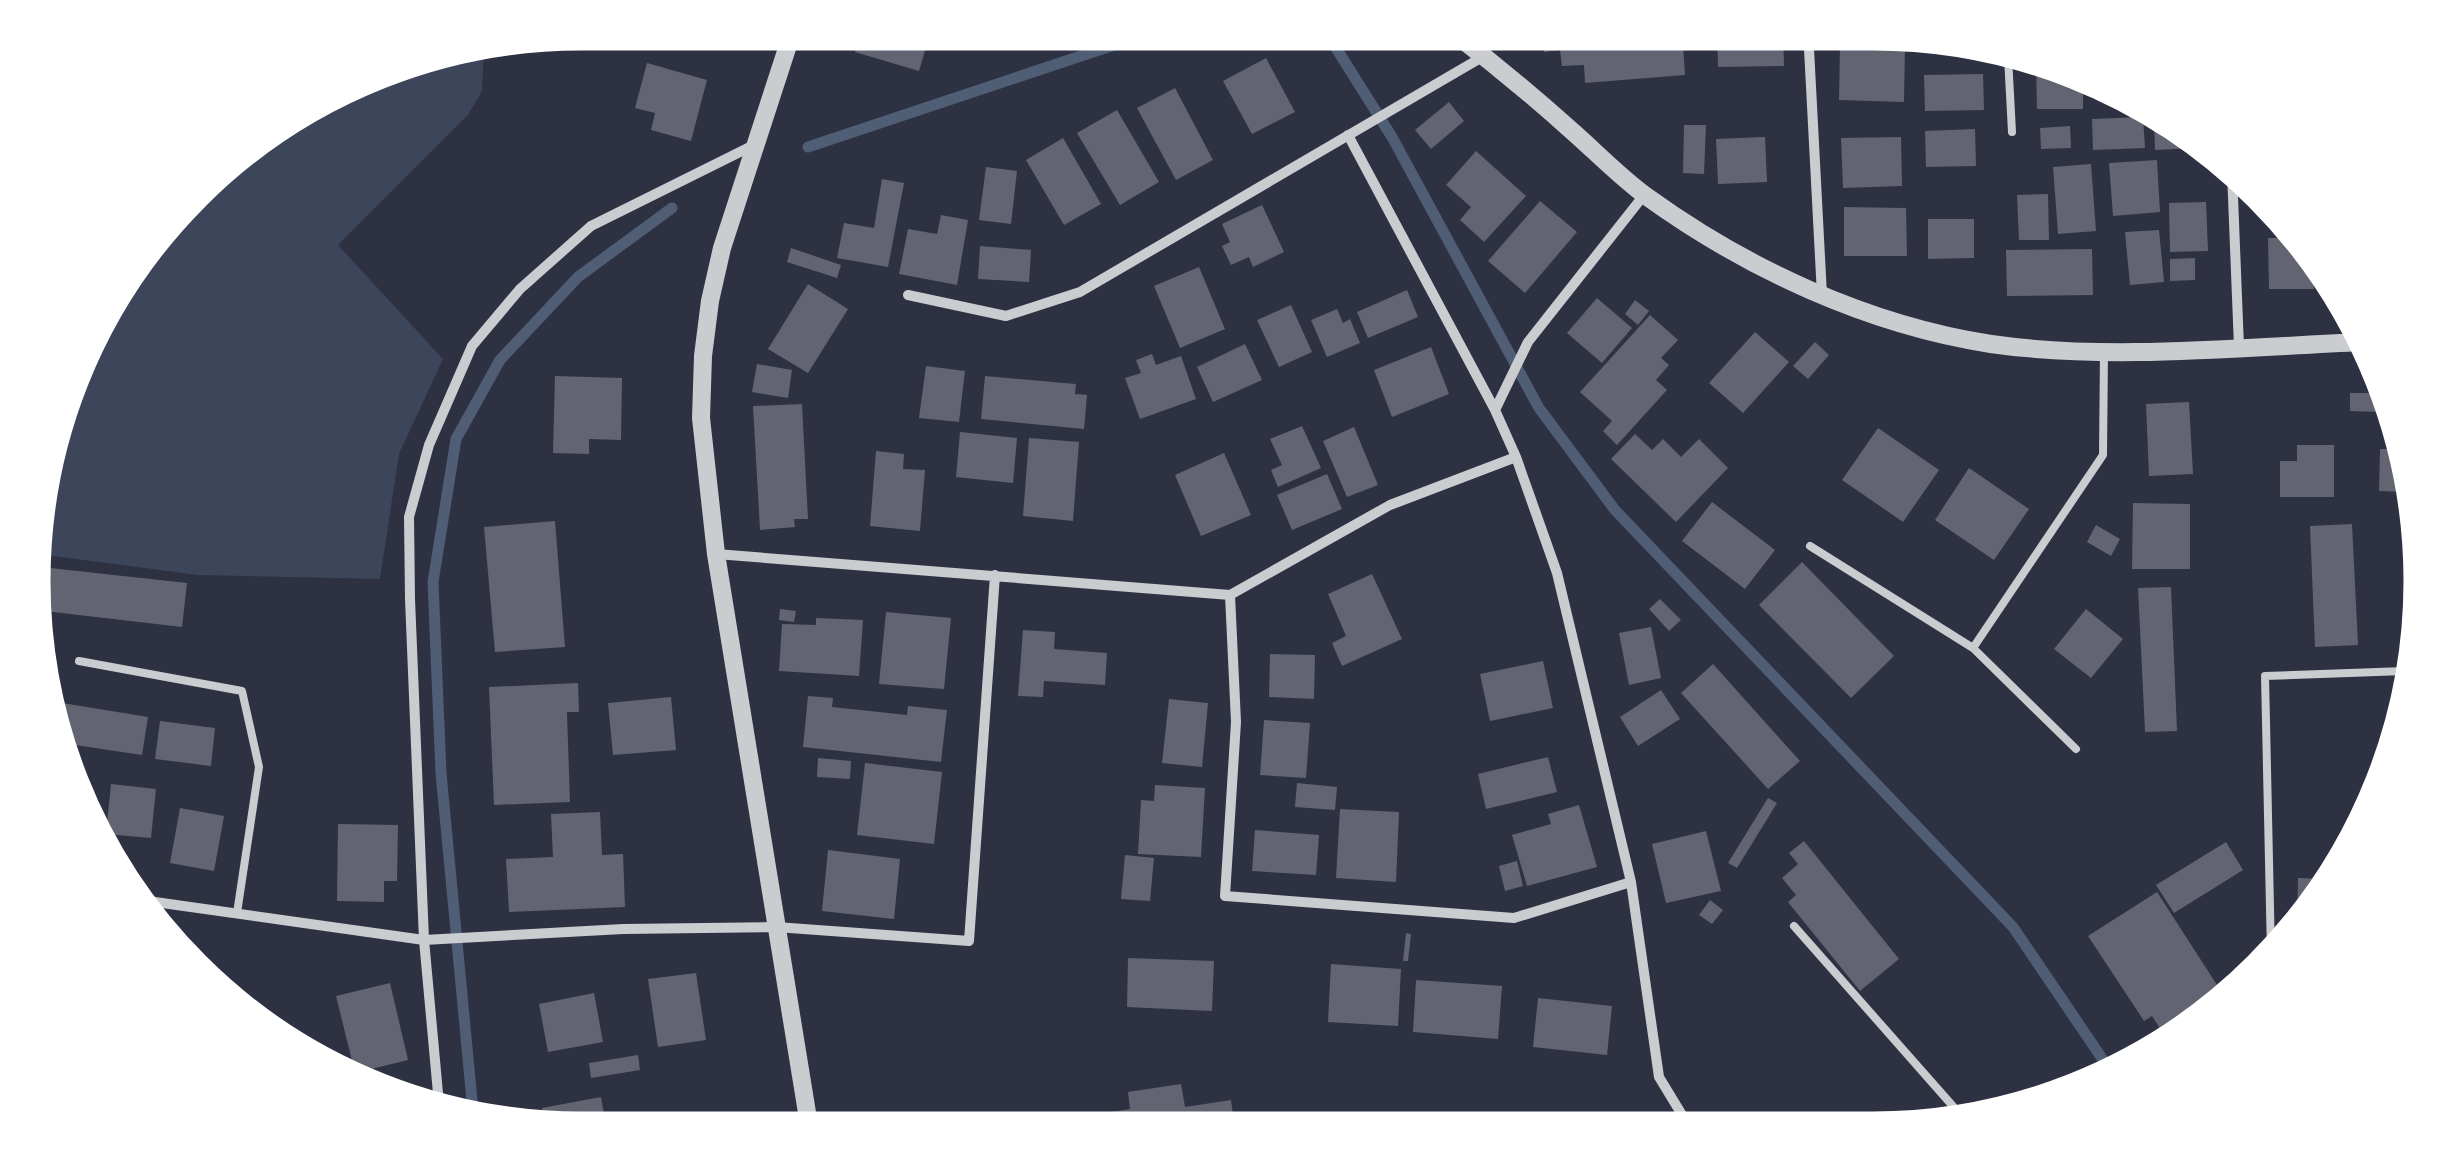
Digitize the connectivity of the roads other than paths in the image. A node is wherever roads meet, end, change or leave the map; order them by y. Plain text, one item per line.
1 (788, 48) edge
2 (1474, 48) edge
3 (1809, 48) edge
4 (1484, 56) junction
5 (2008, 66) edge
6 (2012, 132) dead end
7 (1353, 133) junction
8 (759, 143) junction
9 (2233, 188) edge
10 (1644, 195) junction
11 (908, 295) dead end
12 (1822, 295) junction
13 (2349, 343) edge
14 (2239, 347) junction
15 (2104, 351) junction
16 (1494, 410) junction
17 (1516, 457) junction
18 (1810, 546) dead end
19 (716, 554) junction
20 (994, 575) junction
21 (1230, 594) junction
22 (1973, 648) junction
23 (79, 661) dead end
24 (2397, 671) edge
25 (2076, 748) dead end
26 (1631, 882) junction
27 (155, 902) edge
28 (237, 913) junction
29 (1794, 926) dead end
30 (776, 928) junction
31 (2271, 935) edge
32 (424, 940) junction
33 (437, 1094) edge
34 (1954, 1108) edge
35 (807, 1114) edge
36 (1682, 1114) edge

1 - 8 street
2 - 4 street
3 - 12 street
4 - 7 street
4 - 10 street
5 - 6 lane
7 - 11 street
7 - 16 street
8 - 19 street
8 - 32 street
9 - 14 street
10 - 12 street
10 - 16 street
12 - 15 street
13 - 14 street
14 - 15 street
15 - 22 lane
16 - 17 street
17 - 21 street
17 - 26 street
18 - 22 lane
19 - 20 street
19 - 30 street
20 - 21 street
20 - 30 street
21 - 26 street
22 - 25 lane
23 - 28 lane
24 - 31 lane
26 - 36 street
27 - 28 street
28 - 32 street
29 - 34 lane
30 - 32 street
30 - 35 street
32 - 33 street

